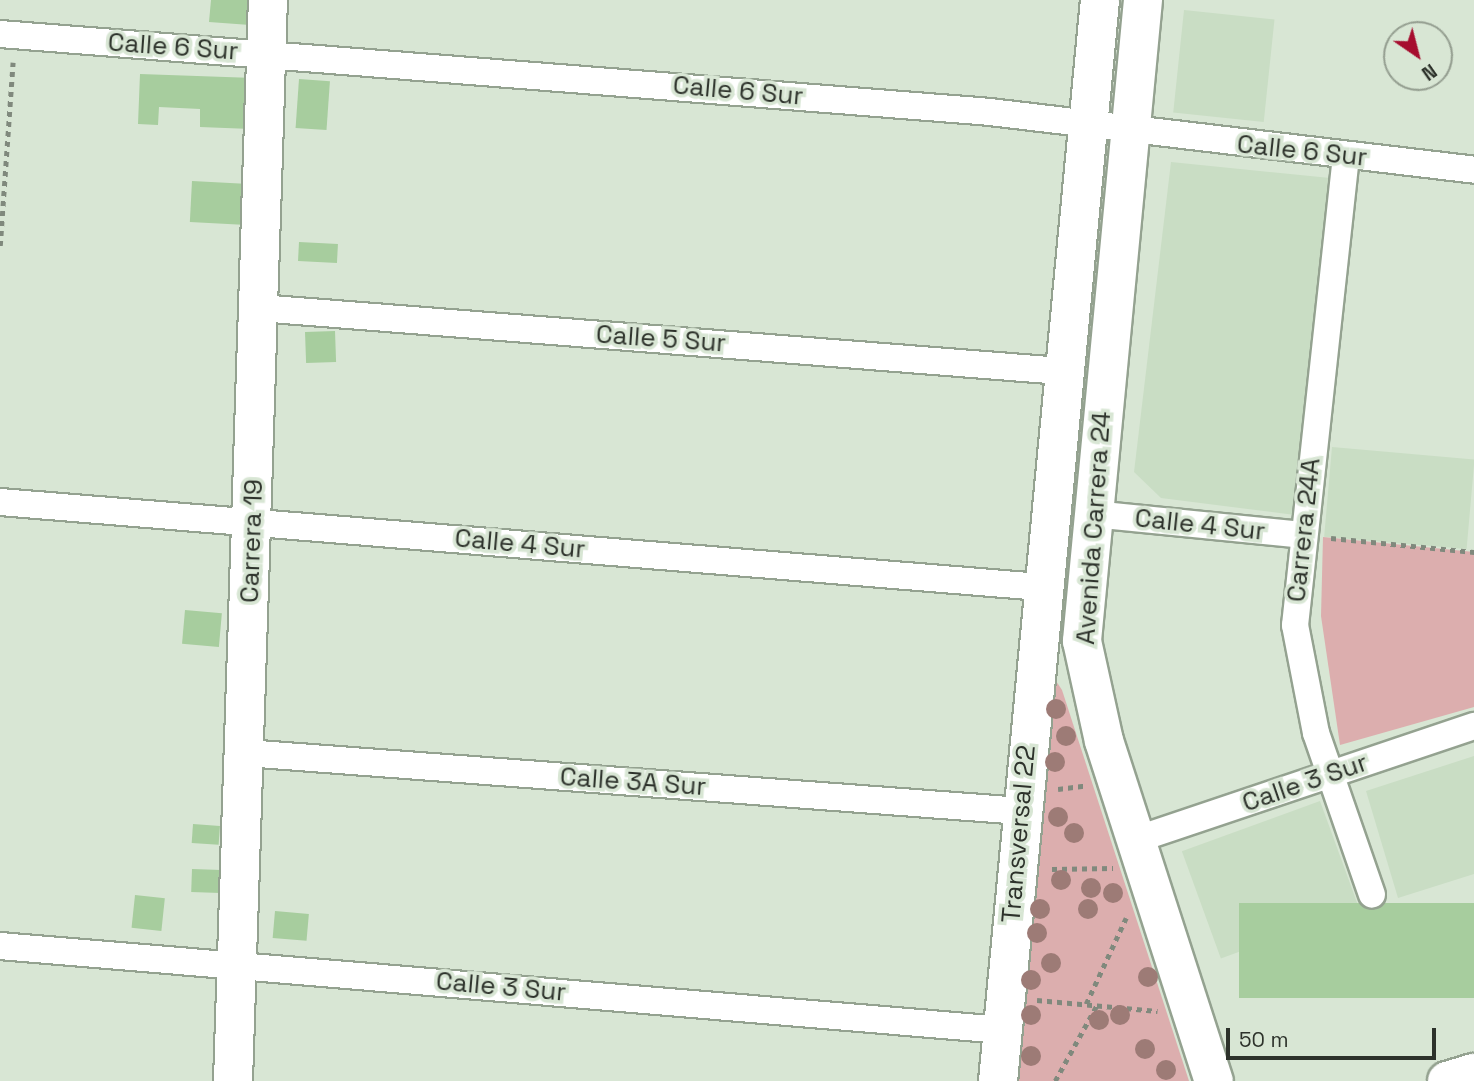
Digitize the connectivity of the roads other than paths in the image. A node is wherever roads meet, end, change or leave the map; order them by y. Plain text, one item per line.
1 (268, 0) edge
2 (1100, 0) edge
3 (1143, 0) edge
4 (7, 35) edge
5 (268, 54) junction
6 (1087, 124) junction
7 (1130, 131) junction
8 (1346, 156) junction
9 (1474, 170) edge
10 (259, 308) junction
11 (1062, 371) junction
12 (0, 502) edge
13 (1093, 514) junction
14 (252, 522) junction
15 (1302, 535) junction
16 (1040, 586) junction
17 (1474, 726) edge
18 (245, 752) junction
19 (1331, 774) junction
20 (1033, 801) junction
21 (1130, 854) junction
22 (1371, 895) dead end
23 (0, 946) edge
24 (237, 964) junction
25 (1002, 1030) junction
26 (1474, 1073) edge
27 (233, 1081) edge
28 (998, 1081) edge
29 (1214, 1081) edge
30 (1447, 1081) edge

1 - 5 main road, Carrera 19
2 - 6 main road, Avenida Carrera 24
3 - 7 main road, Avenida Carrera 24
4 - 5 street, Calle 6 Sur
5 - 6 street, Calle 6 Sur
5 - 10 main road, Carrera 19
6 - 7 street, Calle 6 Sur
6 - 11 main road, Avenida Carrera 24
7 - 8 street, Calle 6 Sur
7 - 13 main road, Avenida Carrera 24
8 - 9 street, Calle 6 Sur
8 - 15 street, Carrera 24A
10 - 11 street, Calle 5 Sur
10 - 14 main road, Carrera 19
11 - 16 main road, Avenida Carrera 24
12 - 14 street, Calle 4 Sur
13 - 15 street, Calle 4 Sur
13 - 21 main road, Avenida Carrera 24
14 - 16 street, Calle 4 Sur
14 - 18 main road, Carrera 19
15 - 19 street, Carrera 24A
16 - 20 main road, Transversal 22
17 - 19 street, Calle 3 Sur
18 - 20 street, Calle 3A Sur
18 - 24 main road, Carrera 19
19 - 21 street, Calle 3 Sur
19 - 22 street, Carrera 24A
20 - 25 main road, Transversal 22
21 - 29 main road, Avenida Carrera 24
23 - 24 street, Calle 3 Sur
24 - 25 street, Calle 3 Sur
24 - 27 main road, Carrera 19
25 - 28 main road, Transversal 22
26 - 30 main road

